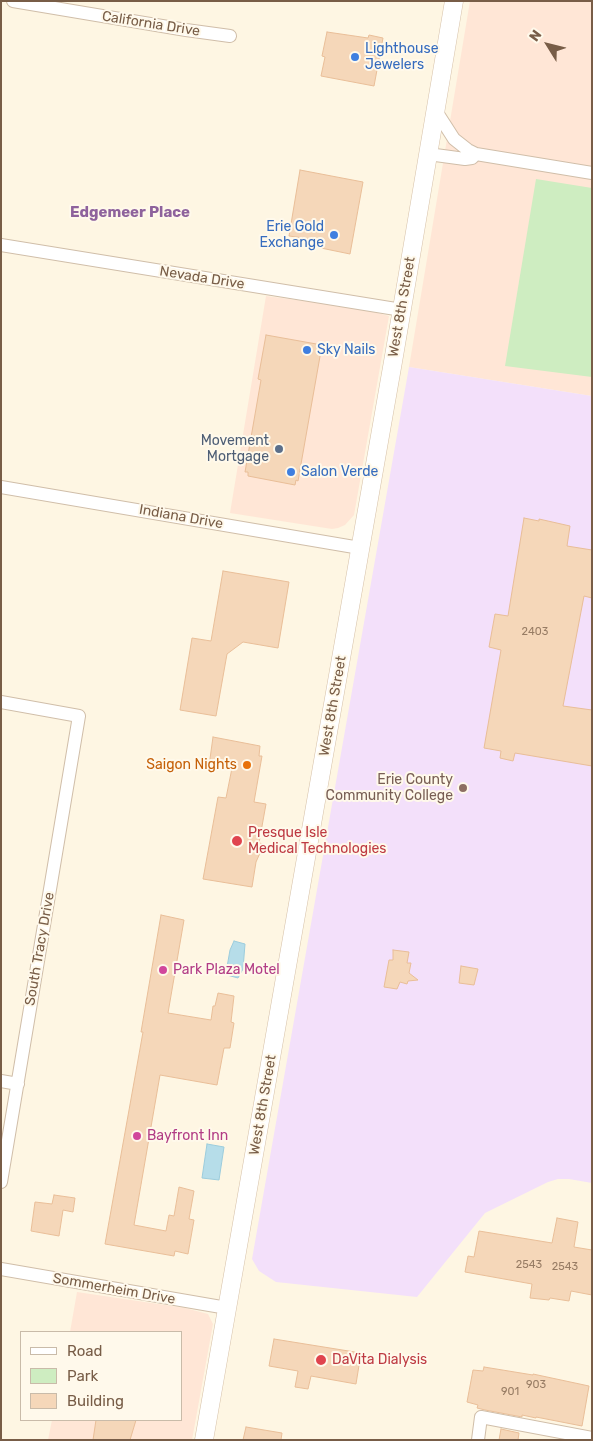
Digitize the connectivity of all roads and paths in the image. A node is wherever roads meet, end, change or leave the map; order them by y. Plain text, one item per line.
1 (13, 1) edge
2 (454, 1) edge
3 (230, 36) dead end
4 (436, 111) junction
5 (428, 154) junction
6 (476, 154) junction
7 (592, 173) edge
8 (1, 245) edge
9 (402, 310) junction
10 (1, 487) edge
11 (360, 548) junction
12 (1, 702) edge
13 (1, 1081) edge
14 (18, 1084) junction
15 (1, 1182) edge
16 (1, 1269) edge
17 (227, 1308) junction
18 (592, 1438) edge
19 (204, 1440) edge
20 (478, 1440) edge

1 - 3 street, California Drive
2 - 4 main road, West 8th Street
4 - 5 main road, West 8th Street
4 - 6 street
5 - 6 street
5 - 9 main road, West 8th Street
6 - 7 street
8 - 9 street, Nevada Drive
9 - 11 main road, West 8th Street
10 - 11 street, Indiana Drive
11 - 17 main road, West 8th Street
12 - 14 street, South Tracy Drive
13 - 14 street
14 - 15 street, South Tracy Drive
16 - 17 street, Sommerheim Drive
17 - 19 main road, West 8th Street
18 - 20 street

